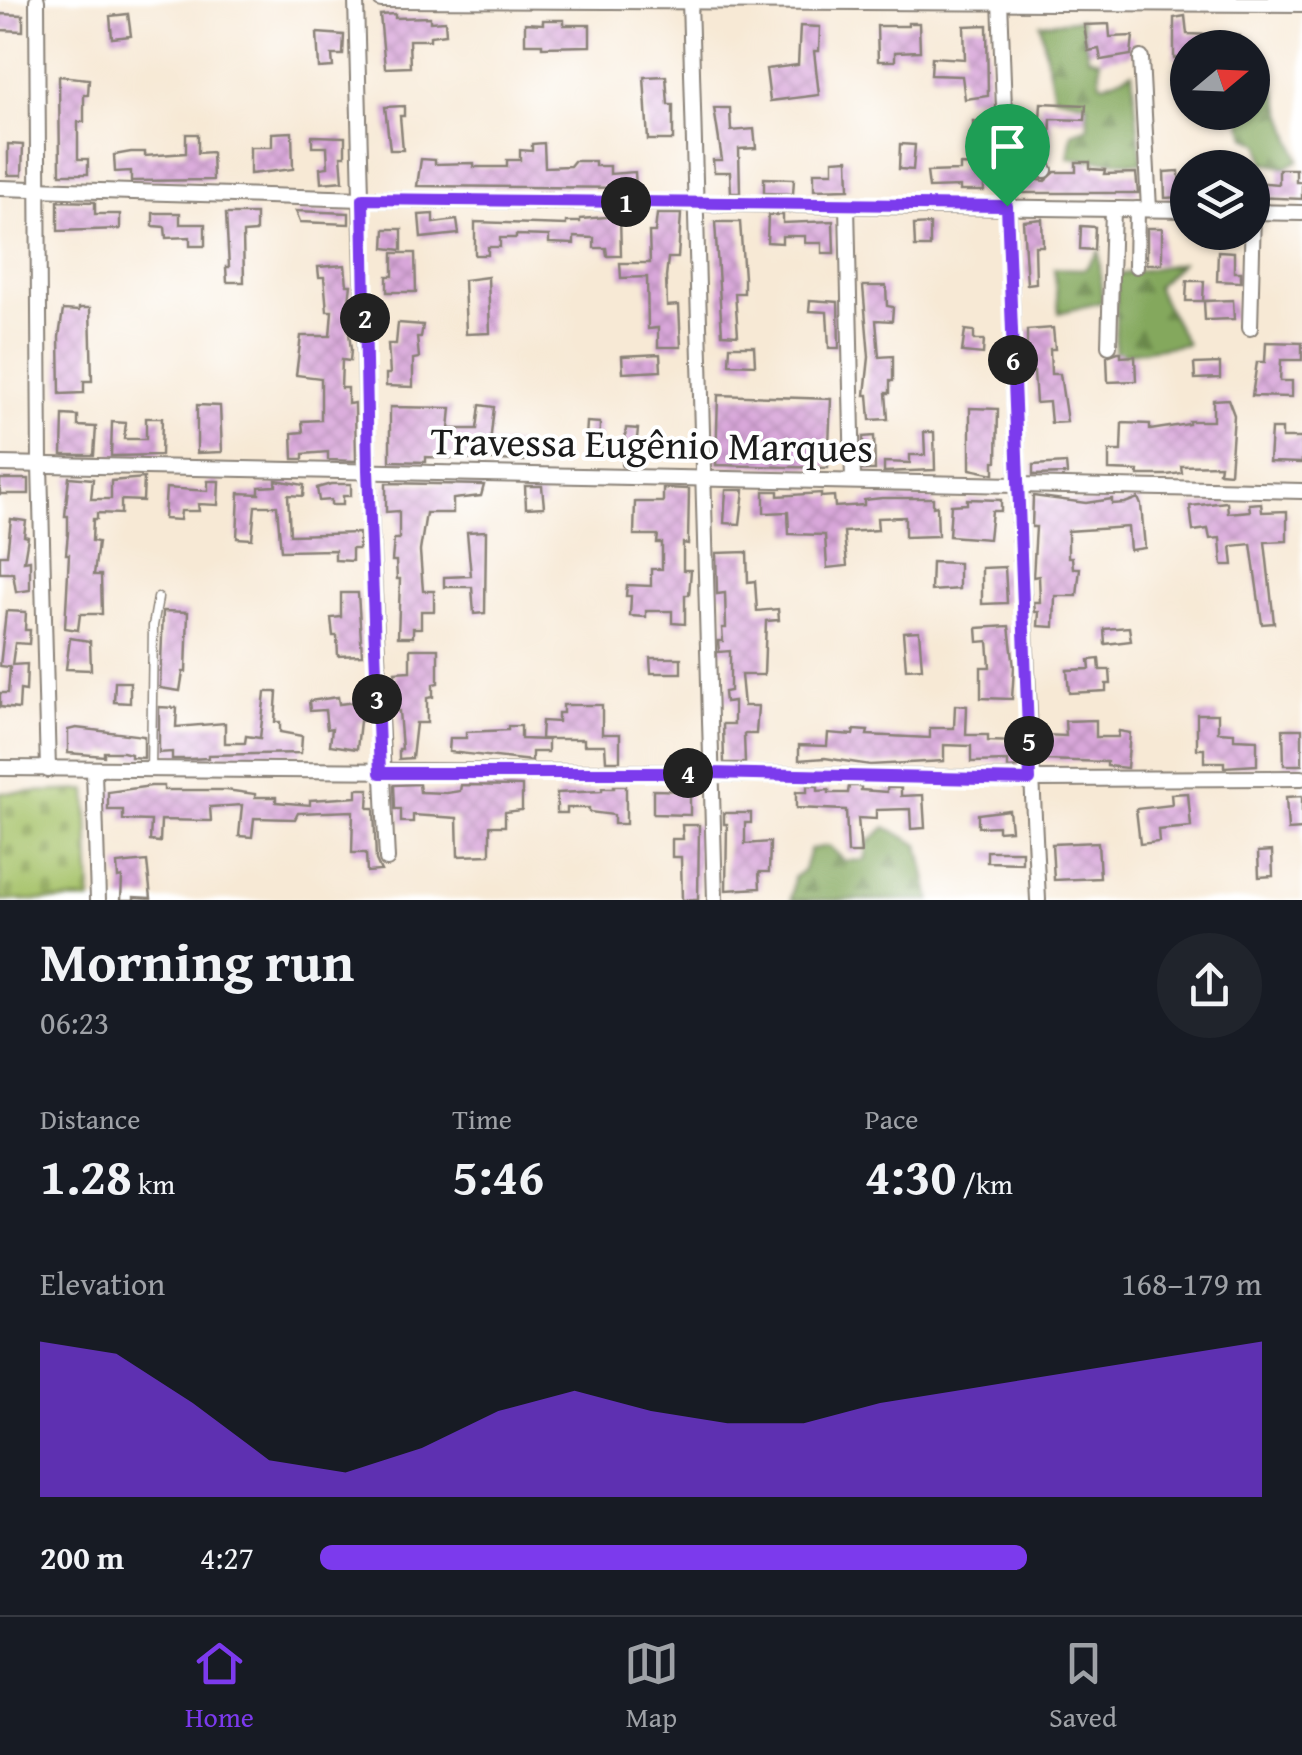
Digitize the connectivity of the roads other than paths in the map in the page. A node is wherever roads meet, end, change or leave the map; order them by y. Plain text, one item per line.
1 (38, 0) edge
2 (356, 0) edge
3 (381, 0) edge
4 (1001, 1) edge
5 (690, 2) edge
6 (1302, 4) edge
7 (1140, 58) dead end
8 (1006, 166) junction
9 (1045, 170) dead end
10 (0, 188) edge
11 (38, 188) junction
12 (363, 199) junction
13 (695, 202) junction
14 (848, 206) junction
15 (1007, 206) junction
16 (1113, 208) junction
17 (1143, 209) junction
18 (1170, 210) edge
19 (1270, 212) edge
20 (1302, 213) edge
21 (1252, 250) edge
22 (1136, 266) dead end
23 (1250, 328) dead end
24 (1109, 346) dead end
25 (0, 464) edge
26 (40, 465) junction
27 (368, 470) junction
28 (702, 476) junction
29 (853, 481) junction
30 (1018, 485) junction
31 (1302, 491) edge
32 (158, 598) dead end
33 (0, 768) edge
34 (48, 770) junction
35 (94, 771) junction
36 (151, 771) junction
37 (380, 773) junction
38 (710, 773) junction
39 (1302, 778) edge
40 (1030, 780) junction
41 (387, 859) dead end
42 (98, 900) edge
43 (715, 900) edge
44 (1038, 900) edge

1 - 11 street
2 - 12 street
3 - 5 street
4 - 5 street
4 - 6 street
4 - 8 street
5 - 13 street
7 - 17 street
8 - 9 street
8 - 15 street
10 - 11 street
11 - 12 street
11 - 26 street
12 - 13 street
12 - 27 street
13 - 14 street
13 - 28 street
14 - 15 street
14 - 29 street
15 - 16 street
15 - 30 street
16 - 17 street
16 - 24 street
17 - 18 street
17 - 22 street
19 - 20 street
21 - 23 street
25 - 26 street, Travessa Eugênio Marques
26 - 27 street, Travessa Eugênio Marques
26 - 34 street
27 - 28 street, Travessa Eugênio Marques
27 - 37 street
28 - 29 street, Travessa Eugênio Marques
28 - 38 street
29 - 30 street, Travessa Eugênio Marques
30 - 31 street, Travessa Eugênio Marques
30 - 40 street
32 - 36 lane
33 - 34 street
34 - 35 street
35 - 36 street
35 - 42 street
36 - 37 street
37 - 38 street
37 - 41 street
38 - 40 street
38 - 43 street
39 - 40 street
40 - 44 street

